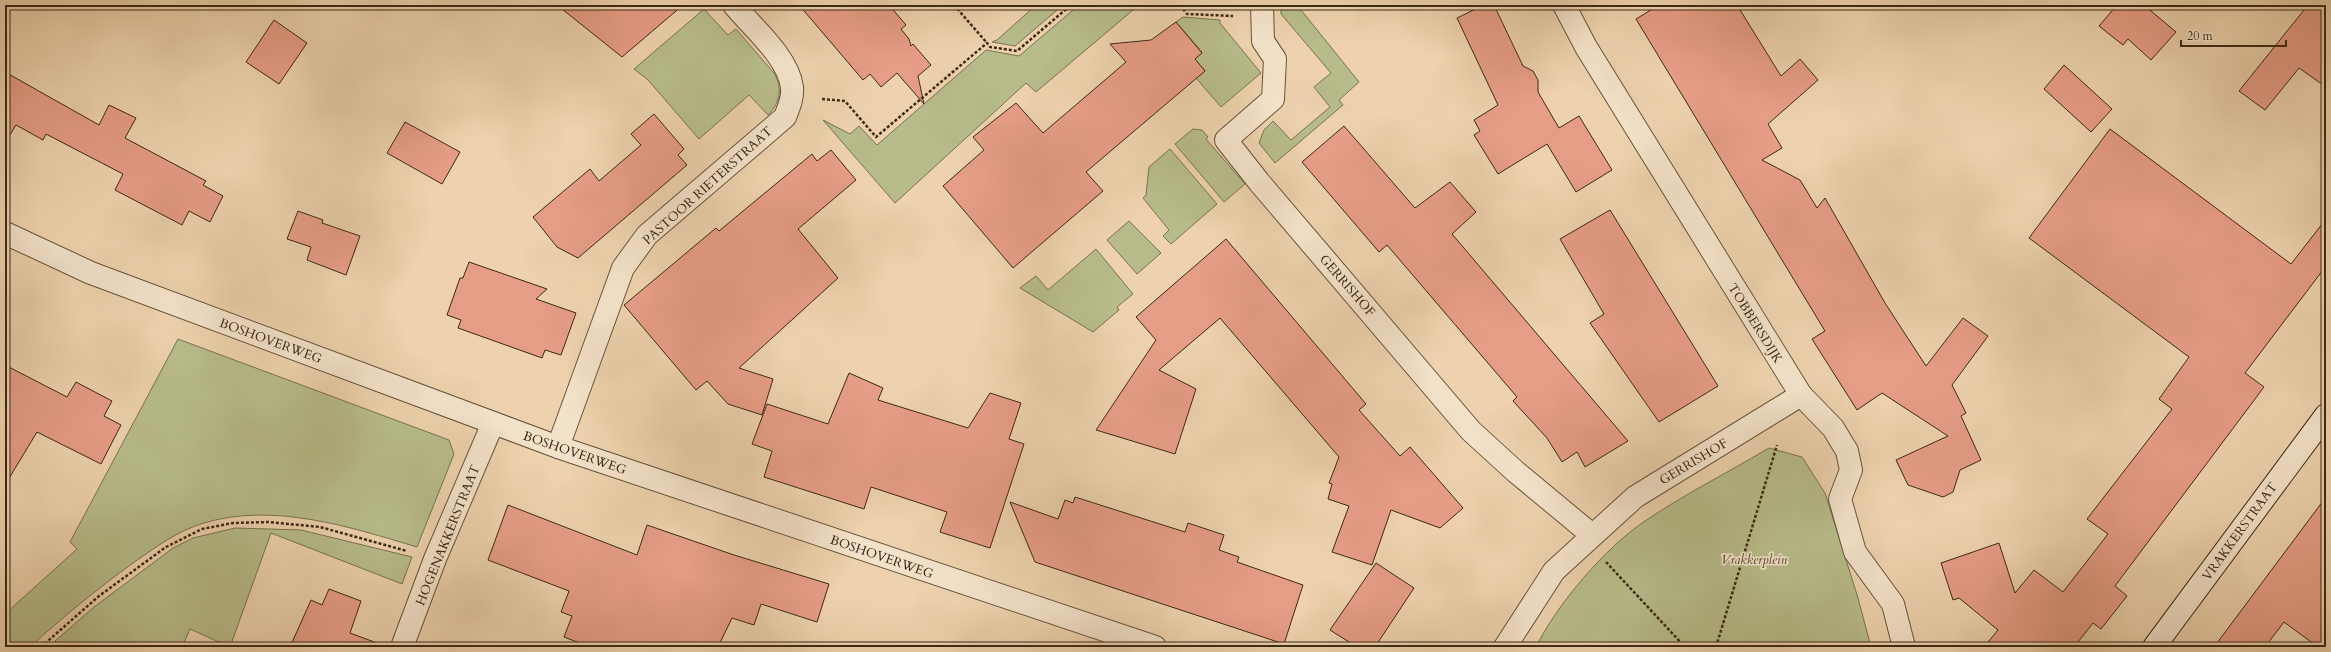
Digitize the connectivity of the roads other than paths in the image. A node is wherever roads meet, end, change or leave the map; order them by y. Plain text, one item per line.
1 (734, 5) edge
2 (1564, 5) edge
3 (1262, 11) edge
4 (5, 233) edge
5 (1801, 395) junction
6 (2326, 415) edge
7 (493, 423) junction
8 (558, 447) junction
9 (1589, 538) junction
10 (402, 647) edge
11 (1155, 647) edge
12 (1505, 647) edge
13 (1904, 647) edge
14 (2154, 647) edge

1 - 8 street, PASTOOR RIETERSTRAAT
2 - 5 street, TOBBERSDIJK
3 - 9 street, GERRISHOF
4 - 7 street, BOSHOVERWEG
5 - 9 street, GERRISHOF
5 - 13 street, TOBBERSDIJK
6 - 14 street, VRAKKERSTRAAT
7 - 8 street, BOSHOVERWEG
7 - 10 street, HOGENAKKERSTRAAT
8 - 11 street, BOSHOVERWEG
9 - 12 street, GERRISHOF

